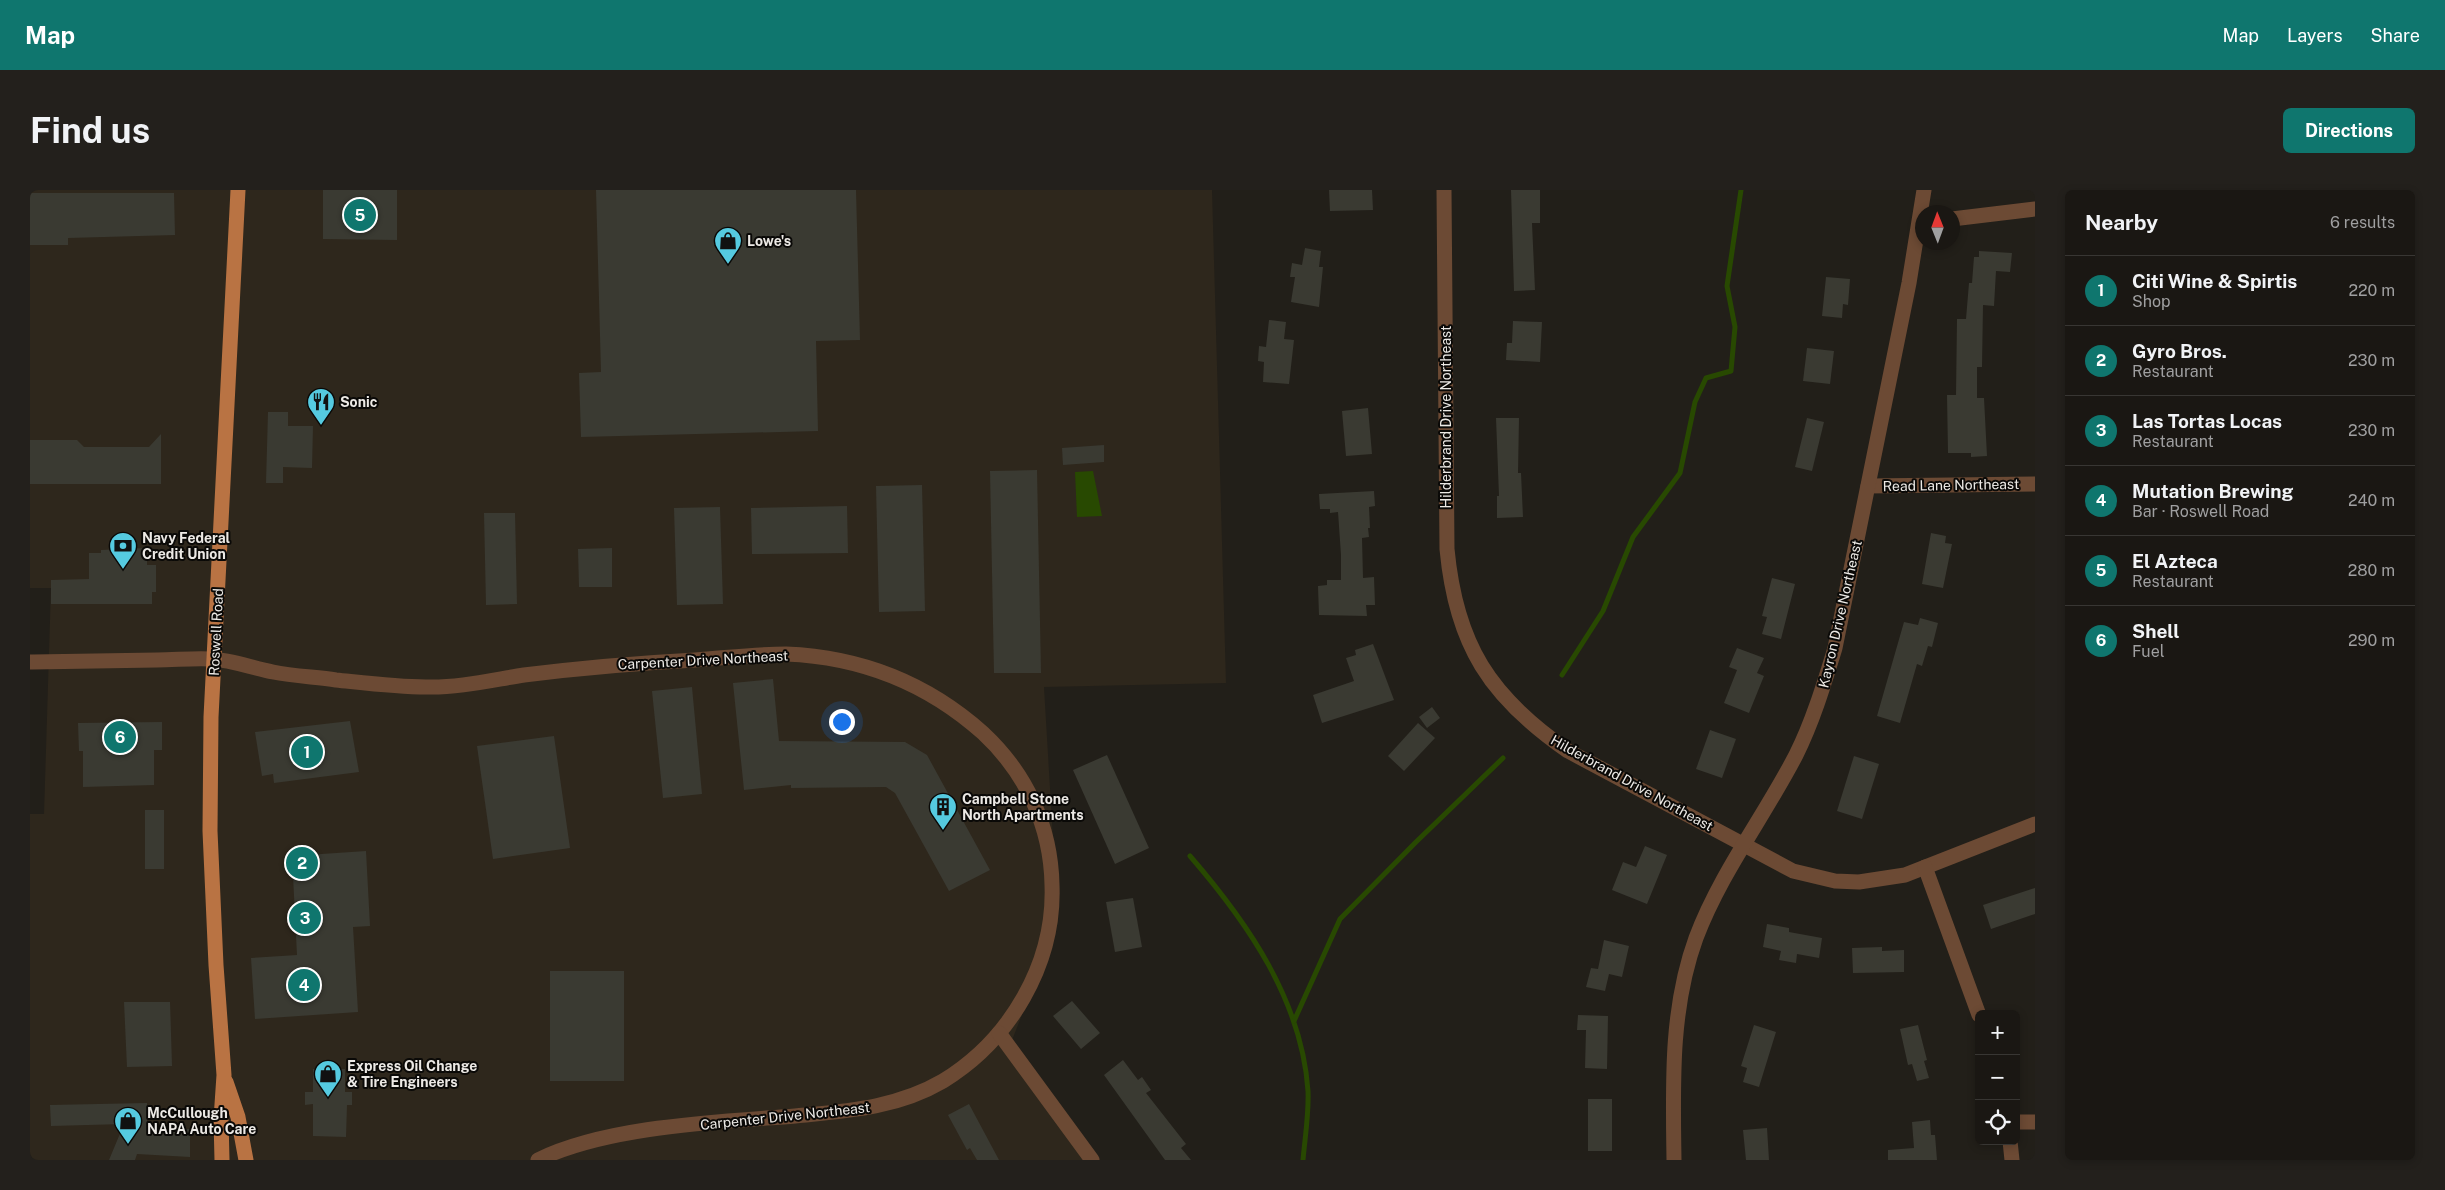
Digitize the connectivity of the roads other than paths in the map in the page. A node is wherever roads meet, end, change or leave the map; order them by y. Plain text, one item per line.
1 (238, 190) edge
2 (1444, 190) edge
3 (1924, 190) edge
4 (1923, 205) edge
5 (2035, 209) edge
6 (1960, 218) edge
7 (1916, 250) edge
8 (2035, 484) edge
9 (1868, 486) junction
10 (215, 659) junction
11 (30, 662) edge
12 (2035, 824) edge
13 (1744, 845) junction
14 (1925, 867) junction
15 (1977, 1010) edge
16 (999, 1034) junction
17 (224, 1075) junction
18 (2020, 1122) edge
19 (2035, 1122) edge
20 (2010, 1145) edge
21 (222, 1160) edge
22 (246, 1160) edge
23 (538, 1160) edge
24 (1092, 1160) edge
25 (1674, 1160) edge
26 (2012, 1160) edge

1 - 10 main road, Roswell Road
2 - 13 street, Hilderbrand Drive Northeast
3 - 4 street, Kayron Drive Northeast
5 - 6 street
7 - 9 street, Kayron Drive Northeast
8 - 9 street, Read Lane Northeast
9 - 13 street, Kayron Drive Northeast
10 - 11 street, Carpenter Drive Northeast
10 - 16 street, Carpenter Drive Northeast
10 - 17 main road, Roswell Road
12 - 14 street, Hilderbrand Drive Northeast
13 - 14 street, Hilderbrand Drive Northeast
13 - 25 street, Kayron Drive Northeast
14 - 15 street
16 - 23 street, Carpenter Drive Northeast
16 - 24 street
17 - 21 main road, Roswell Road
17 - 22 main road, Roswell Road
18 - 19 street
20 - 26 street

